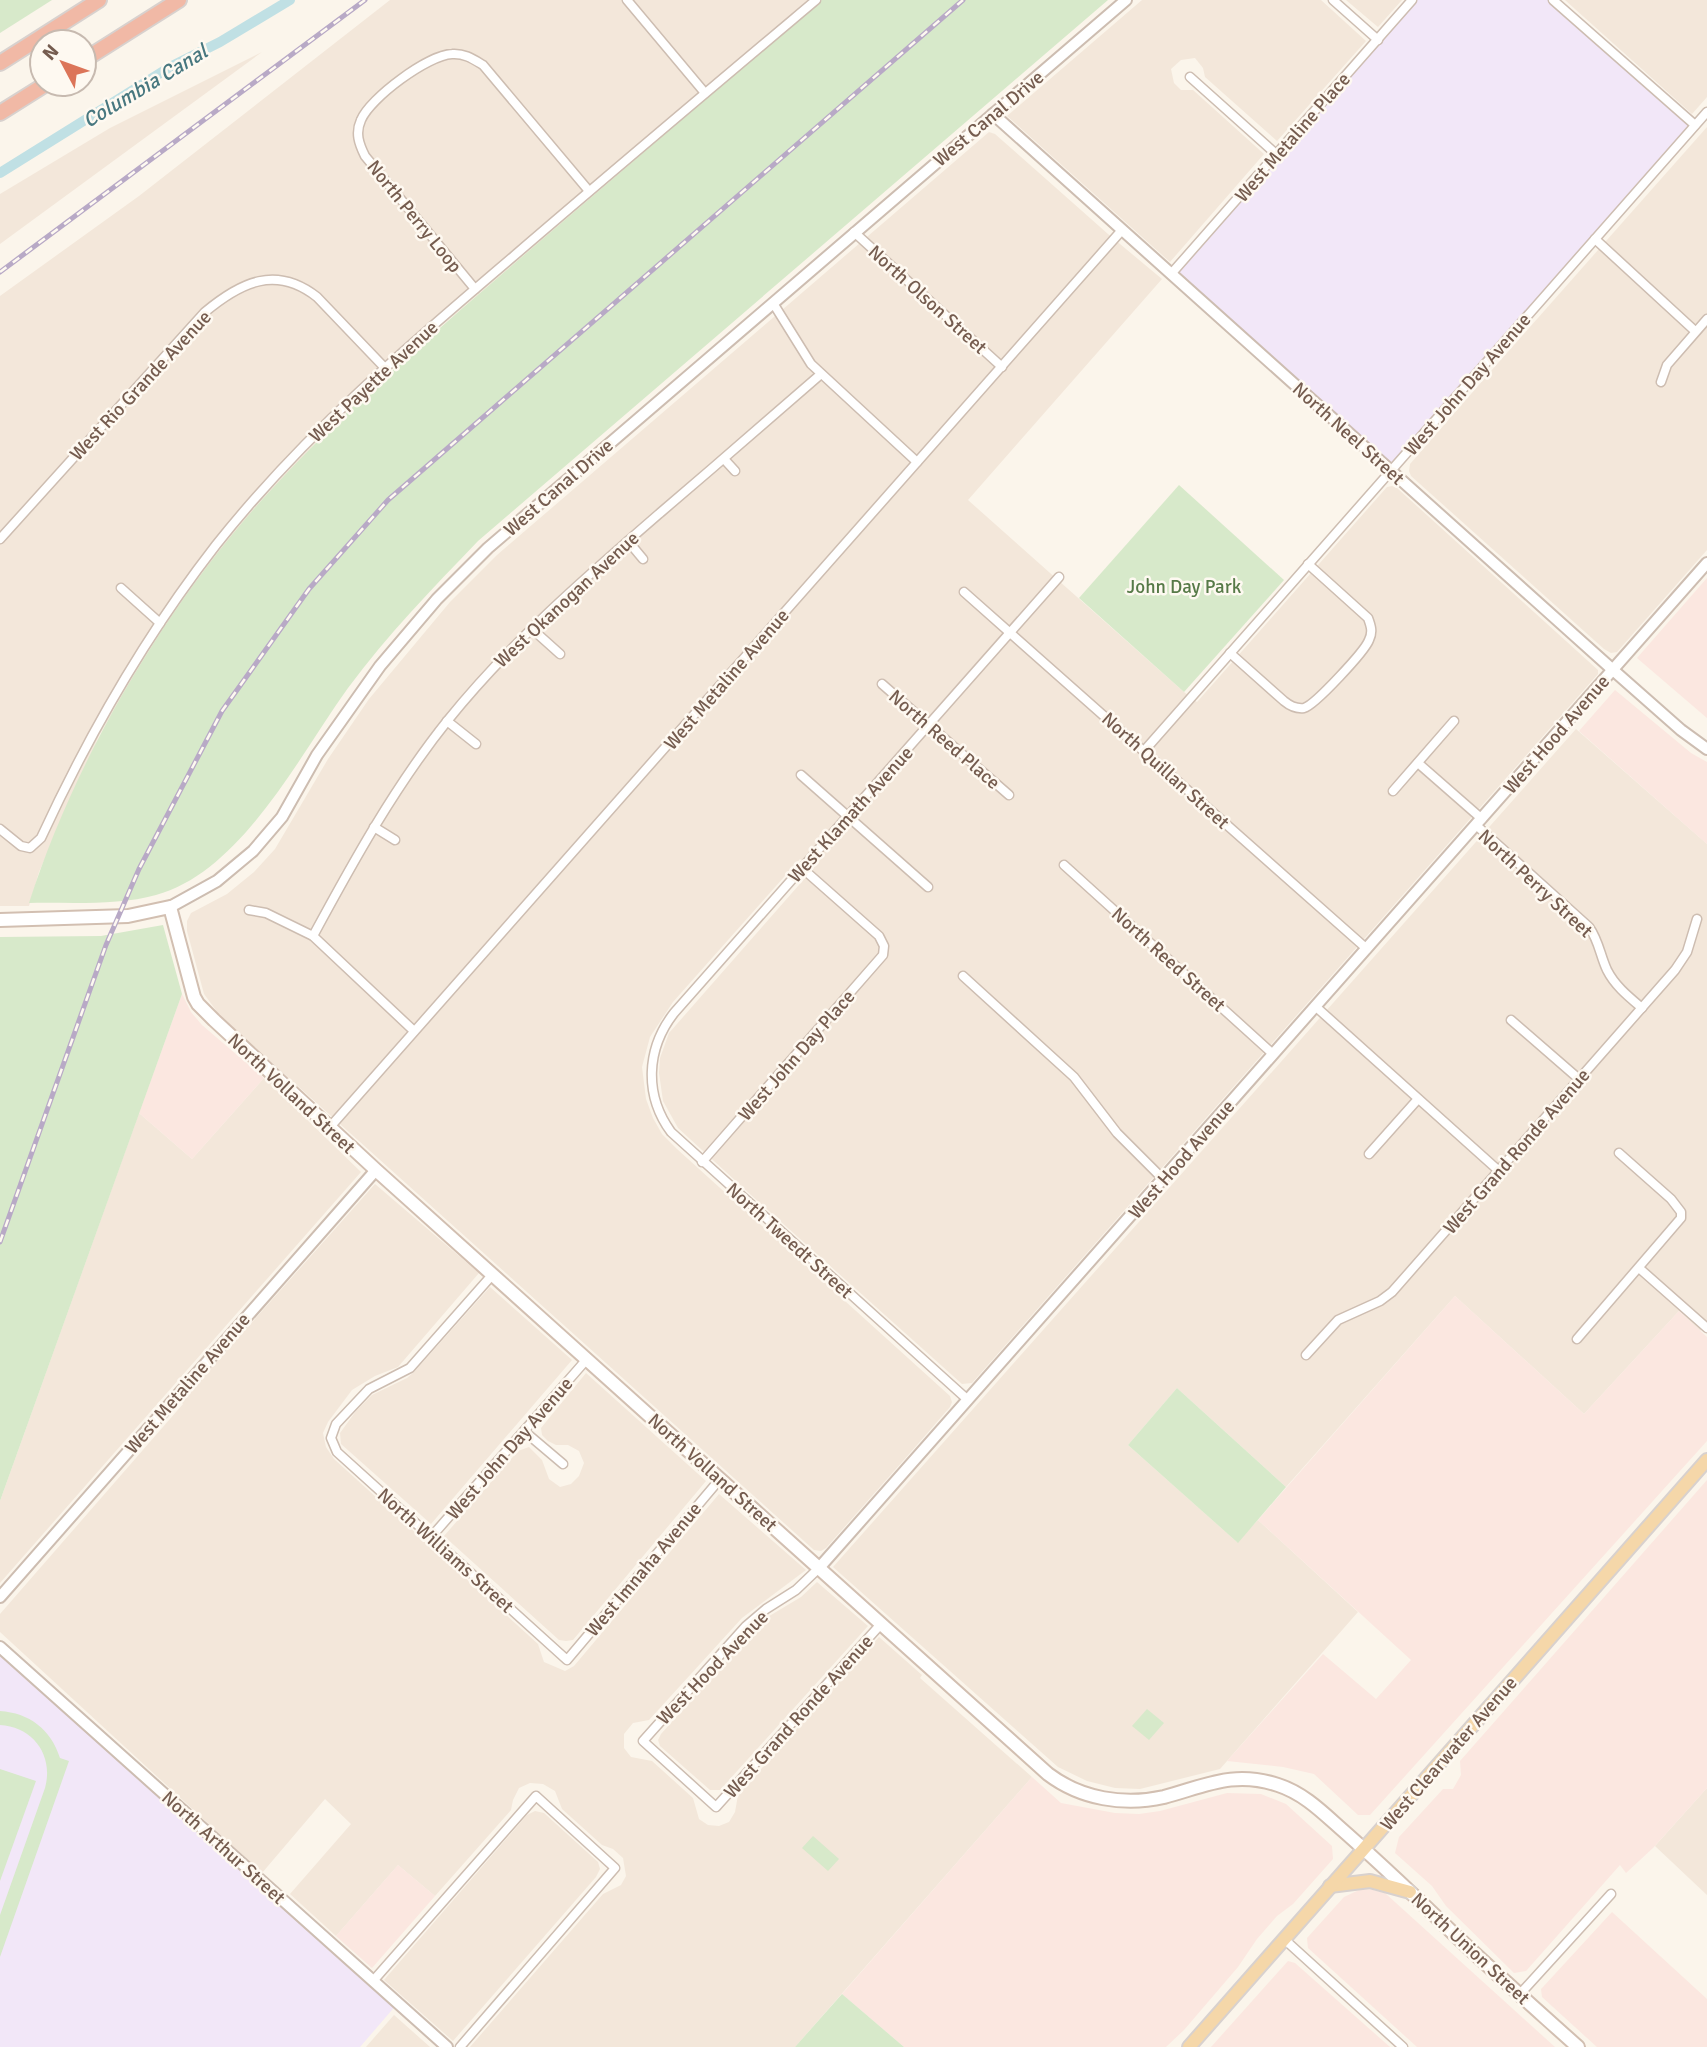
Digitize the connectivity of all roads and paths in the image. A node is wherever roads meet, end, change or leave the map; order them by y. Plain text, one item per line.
1 (99, 0) edge
2 (179, 0) edge
3 (627, 0) edge
4 (816, 0) edge
5 (1126, 0) edge
6 (1333, 0) edge
7 (1412, 0) edge
8 (1553, 0) edge
9 (1378, 40) junction
10 (98, 51) edge
11 (0, 63) edge
12 (1190, 77) dead end
13 (705, 93) junction
14 (28, 95) edge
15 (1707, 111) edge
16 (0, 113) edge
17 (993, 114) junction
18 (1695, 125) junction
19 (1276, 155) junction
20 (589, 191) junction
21 (1122, 230) junction
22 (854, 232) junction
23 (1595, 239) junction
24 (1171, 274) junction
25 (475, 289) junction
26 (773, 303) junction
27 (1707, 318) edge
28 (1695, 331) junction
29 (384, 367) junction
30 (1002, 367) junction
31 (821, 374) junction
32 (1661, 382) dead end
33 (724, 459) junction
34 (917, 462) junction
35 (735, 471) dead end
36 (1391, 471) junction
37 (0, 539) edge
38 (628, 541) junction
39 (643, 559) dead end
40 (1707, 563) edge
41 (1308, 564) junction
42 (1059, 577) dead end
43 (121, 589) dead end
44 (964, 592) dead end
45 (160, 623) junction
46 (531, 628) junction
47 (1010, 632) junction
48 (1230, 653) junction
49 (560, 654) dead end
50 (1613, 670) junction
51 (882, 684) dead end
52 (447, 721) junction
53 (1454, 721) dead end
54 (929, 725) junction
55 (476, 744) dead end
56 (1707, 749) edge
57 (1144, 751) junction
58 (1418, 763) junction
59 (801, 775) dead end
60 (1394, 791) dead end
61 (1009, 795) dead end
62 (848, 816) junction
63 (1479, 822) junction
64 (374, 827) junction
65 (0, 829) edge
66 (396, 840) dead end
67 (1064, 865) dead end
68 (802, 868) junction
69 (928, 887) dead end
70 (170, 907) junction
71 (249, 910) dead end
72 (1697, 919) dead end
73 (0, 920) edge
74 (313, 936) junction
75 (1367, 949) junction
76 (963, 976) dead end
77 (1315, 1006) junction
78 (1642, 1008) junction
79 (1511, 1020) dead end
80 (414, 1031) junction
81 (1273, 1054) junction
82 (652, 1059) joint
83 (1579, 1079) junction
84 (1418, 1098) junction
85 (330, 1127) junction
86 (1619, 1153) dead end
87 (1369, 1154) dead end
88 (702, 1161) junction
89 (376, 1170) junction
90 (1499, 1171) junction
91 (1163, 1179) junction
92 (1639, 1268) junction
93 (493, 1274) junction
94 (1707, 1328) edge
95 (1577, 1339) dead end
96 (1306, 1355) dead end
97 (587, 1359) junction
98 (968, 1400) junction
99 (524, 1431) junction
100 (1707, 1460) edge
101 (563, 1464) dead end
102 (720, 1479) junction
103 (432, 1536) junction
104 (819, 1568) junction
105 (0, 1597) edge
106 (881, 1624) junction
107 (0, 1647) edge
108 (567, 1660) joint
109 (716, 1807) joint
110 (1364, 1849) junction
111 (1331, 1886) junction
112 (1410, 1892) junction
113 (1611, 1894) dead end
114 (1284, 1939) junction
115 (373, 1981) junction
116 (1520, 1994) junction
117 (447, 2047) edge
118 (460, 2047) edge
119 (1189, 2047) edge
120 (1403, 2047) edge
121 (1578, 2047) edge

1 - 11 highway
2 - 10 highway
3 - 13 street
4 - 13 street, West Payette Avenue
5 - 17 street, West Canal Drive
6 - 9 street
7 - 9 street, West Metaline Place
8 - 18 street
9 - 19 street, West Metaline Place
12 - 19 street
13 - 20 street, West Payette Avenue
14 - 16 highway
15 - 18 street, West John Day Avenue
17 - 21 street, North Neel Street
17 - 22 street, West Canal Drive
18 - 23 street, West John Day Avenue
19 - 24 street, West Metaline Place
20 - 25 street, West Payette Avenue
20 - 25 street, North Perry Loop
21 - 24 street, North Neel Street
21 - 30 street, West Metaline Avenue
22 - 26 street, West Canal Drive
22 - 30 street, North Olson Street
23 - 28 street
23 - 36 street, West John Day Avenue
24 - 36 street, North Neel Street
25 - 29 street, West Payette Avenue
26 - 31 street
26 - 70 street, West Canal Drive
27 - 28 street
28 - 32 street
29 - 37 street, West Rio Grande Avenue
29 - 45 street, West Payette Avenue
30 - 34 street, West Metaline Avenue
31 - 33 street, West Okanogan Avenue
31 - 34 street
33 - 35 street
33 - 38 street, West Okanogan Avenue
34 - 80 street, West Metaline Avenue
36 - 41 street, West John Day Avenue
36 - 50 street, North Neel Street
38 - 39 street
38 - 46 street, West Okanogan Avenue
40 - 50 street, West Hood Avenue
41 - 48 street, West John Day Avenue
41 - 48 street
42 - 47 street, West Klamath Avenue
43 - 45 street
44 - 47 street, North Quillan Street
45 - 65 street, West Payette Avenue
46 - 49 street
46 - 52 street, West Okanogan Avenue
47 - 54 street, West Klamath Avenue
47 - 57 street, North Quillan Street
48 - 57 street, West John Day Avenue
50 - 56 street, North Neel Street
50 - 63 street, West Hood Avenue
51 - 54 street, North Reed Place
52 - 55 street
52 - 64 street, West Okanogan Avenue
53 - 58 street
54 - 61 street, North Reed Place
54 - 62 street, West Klamath Avenue
57 - 75 street, North Quillan Street
58 - 60 street
58 - 63 street, North Perry Street
59 - 62 street
62 - 68 street, West Klamath Avenue
62 - 69 street
63 - 75 street, West Hood Avenue
63 - 78 street, North Perry Street
64 - 66 street
64 - 74 street, West Okanogan Avenue
67 - 81 street, North Reed Street
68 - 82 street, West Klamath Avenue
68 - 88 street, West John Day Place
70 - 73 main road, West Canal Drive
70 - 85 main road, North Volland Street
71 - 74 street
72 - 78 street, West Grand Ronde Avenue
74 - 80 street
75 - 77 street, West Hood Avenue
76 - 91 street
77 - 81 street, West Hood Avenue
77 - 84 street
78 - 83 street, West Grand Ronde Avenue
79 - 83 street
80 - 85 street, West Metaline Avenue
81 - 91 street, West Hood Avenue
82 - 88 street, North Tweedt Street
83 - 90 street, West Grand Ronde Avenue
84 - 87 street
84 - 90 street
85 - 89 main road, North Volland Street
86 - 92 street
88 - 98 street, North Tweedt Street
89 - 93 main road, North Volland Street
89 - 105 street, West Metaline Avenue
90 - 96 street, West Grand Ronde Avenue
91 - 98 street, West Hood Avenue
92 - 94 street
92 - 95 street
93 - 97 main road, North Volland Street
93 - 103 street, North Williams Street
97 - 99 street, West John Day Avenue
97 - 102 main road, North Volland Street
98 - 104 street, West Hood Avenue
99 - 101 street
99 - 103 street, West John Day Avenue
100 - 110 main road, West Clearwater Avenue
102 - 104 main road, North Volland Street
102 - 108 street, West Imnaha Avenue
103 - 108 street, North Williams Street
104 - 106 main road, North Volland Street
104 - 109 street, West Hood Avenue
106 - 109 street, West Grand Ronde Avenue
106 - 110 main road, North Volland Street
107 - 115 street, North Arthur Street
110 - 111 main road, West Clearwater Avenue
110 - 112 main road, North Union Street
111 - 112 main road
111 - 114 main road, West Clearwater Avenue
112 - 116 main road, North Union Street
113 - 116 street
114 - 119 main road, West Clearwater Avenue
114 - 120 street
115 - 117 street, North Arthur Street
115 - 118 street
116 - 121 main road, North Union Street

